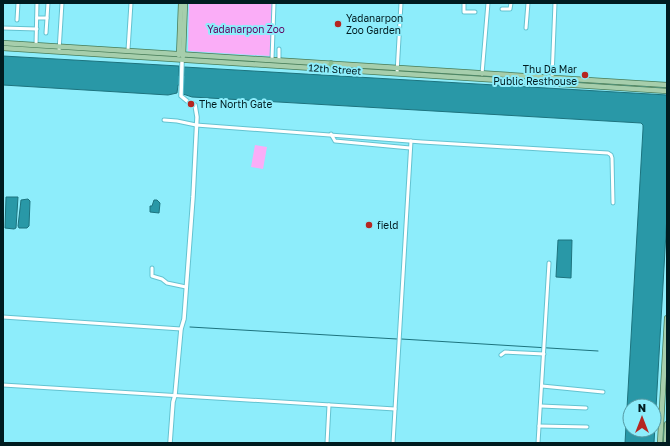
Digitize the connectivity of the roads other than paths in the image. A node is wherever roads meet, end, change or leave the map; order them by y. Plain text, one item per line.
1 (18, 3) edge
2 (38, 3) edge
3 (48, 3) edge
4 (62, 3) edge
5 (131, 3) edge
6 (181, 3) edge
7 (185, 3) edge
8 (274, 3) edge
9 (401, 3) edge
10 (464, 3) edge
11 (488, 3) edge
12 (510, 3) edge
13 (528, 3) edge
14 (555, 3) edge
15 (502, 9) dead end
16 (475, 12) dead end
17 (37, 18) junction
18 (47, 18) junction
19 (17, 20) dead end
20 (3, 28) edge
21 (526, 28) dead end
22 (37, 29) junction
23 (46, 32) dead end
24 (3, 43) edge
25 (36, 45) junction
26 (3, 48) edge
27 (59, 49) junction
28 (279, 49) dead end
29 (128, 50) junction
30 (181, 59) junction
31 (272, 59) junction
32 (279, 60) junction
33 (330, 66) junction
34 (398, 71) junction
35 (482, 74) junction
36 (552, 78) junction
37 (552, 84) junction
38 (667, 85) edge
39 (667, 91) edge
40 (164, 120) dead end
41 (196, 125) junction
42 (331, 134) junction
43 (361, 136) junction
44 (411, 141) junction
45 (361, 143) junction
46 (410, 148) junction
47 (613, 203) dead end
48 (549, 263) dead end
49 (152, 268) dead end
50 (186, 287) junction
51 (3, 317) edge
52 (667, 318) edge
53 (181, 329) junction
54 (666, 349) edge
55 (544, 354) junction
56 (501, 355) dead end
57 (3, 384) edge
58 (542, 386) junction
59 (603, 392) dead end
60 (175, 395) junction
61 (328, 405) junction
62 (541, 406) junction
63 (586, 408) dead end
64 (662, 408) edge
65 (395, 409) junction
66 (667, 424) edge
67 (539, 426) junction
68 (586, 427) dead end
69 (666, 439) edge
70 (170, 443) edge
71 (326, 443) edge
72 (393, 443) edge
73 (538, 443) edge

1 - 19 street
2 - 17 street
3 - 18 street
4 - 27 street
5 - 29 street
6 - 30 main road
7 - 30 main road
8 - 31 street
9 - 34 street
10 - 16 street
11 - 35 street
12 - 15 street
13 - 21 street
14 - 36 street
17 - 18 street
17 - 22 street
18 - 23 street
20 - 22 street
22 - 25 street
24 - 25 main road, 12th Street
25 - 27 main road, 12th Street
26 - 27 main road, 12th Street
27 - 29 main road, 12th Street
27 - 30 main road, 12th Street
28 - 32 street
29 - 30 main road, 12th Street
30 - 31 main road, 12th Street
30 - 33 main road, 12th Street
30 - 41 street
31 - 32 main road, 12th Street
32 - 33 main road, 12th Street
33 - 34 main road, 12th Street
34 - 35 main road, 12th Street
34 - 37 main road, 12th Street
35 - 36 main road, 12th Street
36 - 37 street
36 - 38 main road, 12th Street
37 - 39 main road, 12th Street
40 - 41 street
41 - 42 street
41 - 50 street
42 - 43 street
42 - 45 street
43 - 44 street
43 - 45 street
44 - 46 street
44 - 47 street
45 - 46 street
46 - 65 street
48 - 55 street
49 - 50 street
50 - 53 street
51 - 53 street
52 - 54 main road
53 - 60 street
54 - 64 main road
55 - 56 street
55 - 58 street
57 - 60 street
58 - 59 street
58 - 62 street
60 - 61 street
60 - 70 street
61 - 65 street
61 - 71 street
62 - 63 street
62 - 67 street
65 - 72 street
66 - 69 main road
67 - 68 street
67 - 73 street

